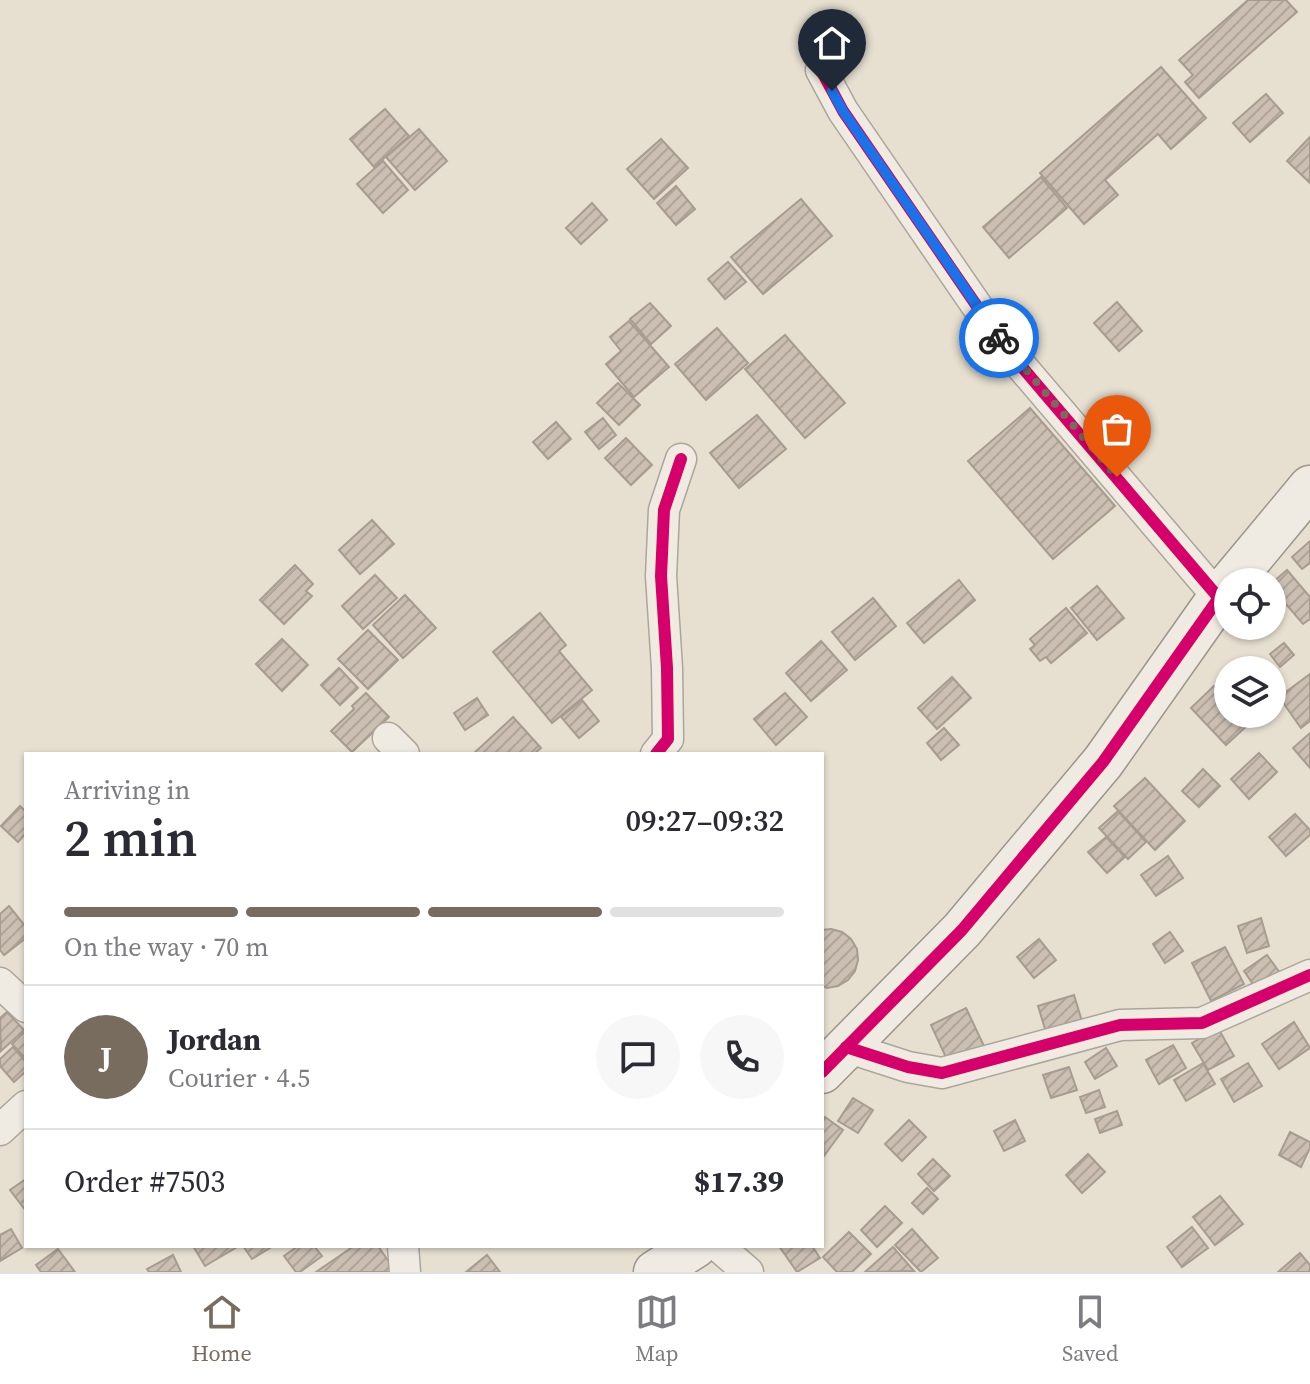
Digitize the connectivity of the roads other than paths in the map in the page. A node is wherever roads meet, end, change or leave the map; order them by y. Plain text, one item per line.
1 (821, 70) dead end
2 (681, 459) dead end
3 (1310, 487) edge
4 (1243, 568) edge
5 (1214, 575) edge
6 (1214, 605) edge
7 (658, 752) edge
8 (1310, 975) edge
9 (0, 983) edge
10 (24, 1005) edge
11 (834, 1059) edge
12 (24, 1108) edge
13 (0, 1130) edge
14 (403, 1248) edge
15 (693, 1248) edge
16 (720, 1248) edge
17 (405, 1272) edge
18 (655, 1272) edge
19 (748, 1272) edge

1 - 5 street
2 - 7 street
3 - 4 street
6 - 11 street
8 - 11 street
9 - 10 street
12 - 13 street
14 - 17 street
15 - 18 street
16 - 19 street

